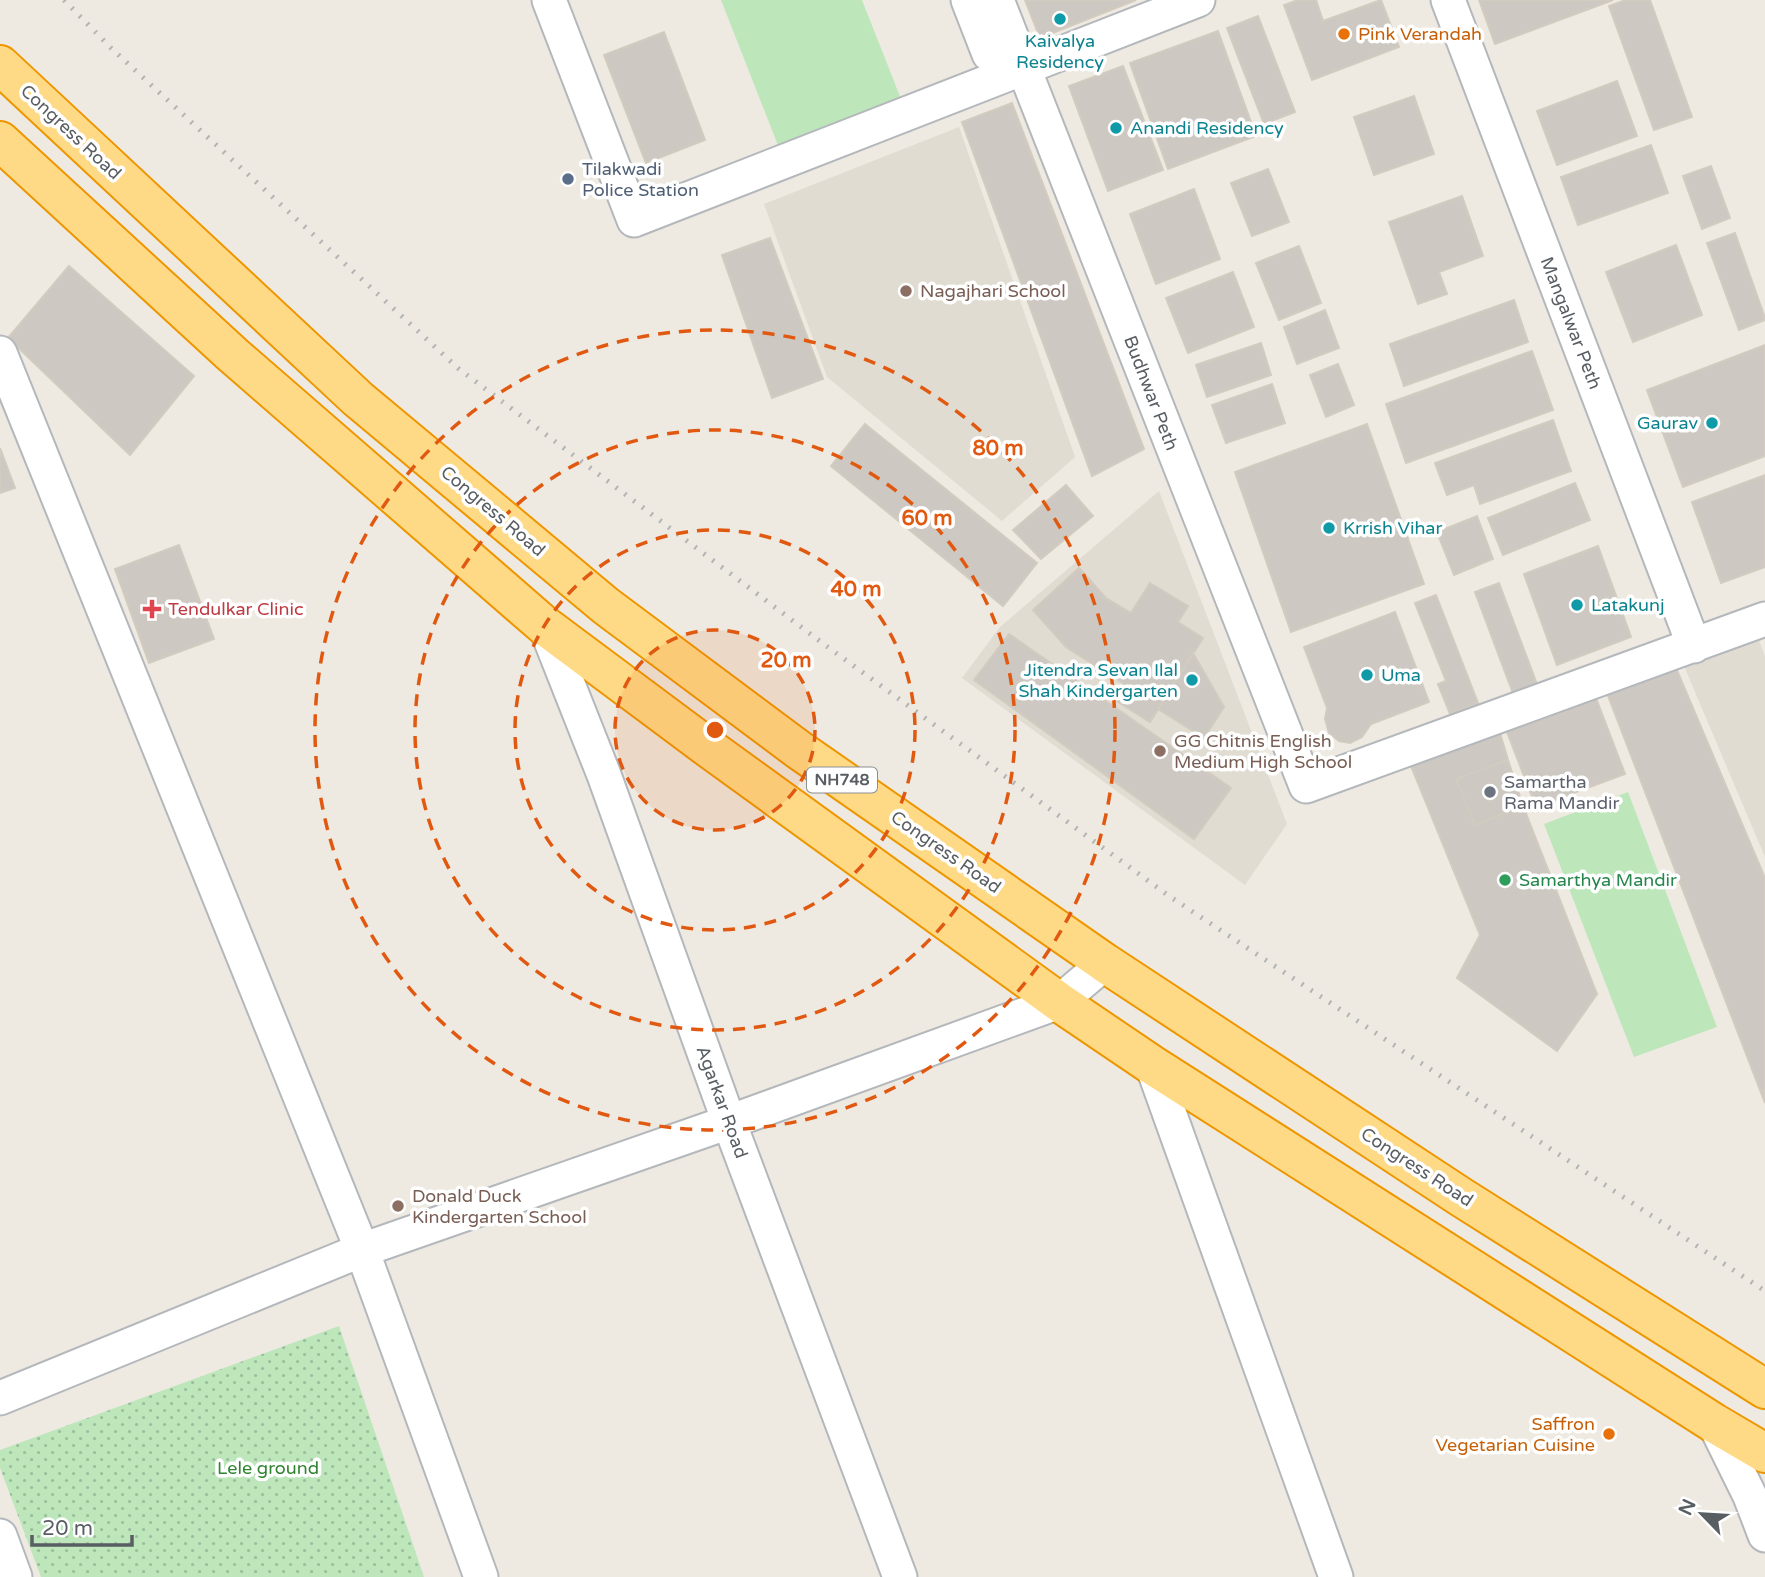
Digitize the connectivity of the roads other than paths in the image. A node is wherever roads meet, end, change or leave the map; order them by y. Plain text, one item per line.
1 (549, 0) edge
2 (968, 0) edge
3 (997, 0) edge
4 (1198, 0) edge
5 (1447, 0) edge
6 (989, 54) dead end
7 (0, 65) edge
8 (1024, 68) junction
9 (0, 141) edge
10 (0, 353) edge
11 (1765, 619) edge
12 (545, 626) junction
13 (1694, 646) junction
14 (1105, 963) junction
15 (1059, 1002) junction
16 (1152, 1065) junction
17 (729, 1122) junction
18 (362, 1250) junction
19 (1765, 1389) edge
20 (0, 1398) edge
21 (1714, 1423) junction
22 (1765, 1453) edge
23 (1765, 1535) edge
24 (0, 1536) edge
25 (15, 1577) edge
26 (481, 1577) edge
27 (900, 1577) edge
28 (1336, 1577) edge

1 - 8 street
2 - 6 street
3 - 8 street, Budhwar Peth
4 - 8 street
5 - 13 street, Mangalwar Peth
7 - 14 highway, Congress Road / NH748
8 - 13 street, Budhwar Peth
9 - 12 highway, NH748
10 - 18 street
11 - 13 street
12 - 15 highway, NH748
12 - 17 street, Agarkar Road
14 - 15 street
14 - 19 highway, Congress Road / NH748
15 - 16 highway, NH748
15 - 17 street
16 - 21 highway, NH748
16 - 28 street
17 - 18 street
17 - 27 street, Agarkar Road
18 - 20 street
18 - 26 street
21 - 22 highway, NH748
21 - 23 street
24 - 25 street

